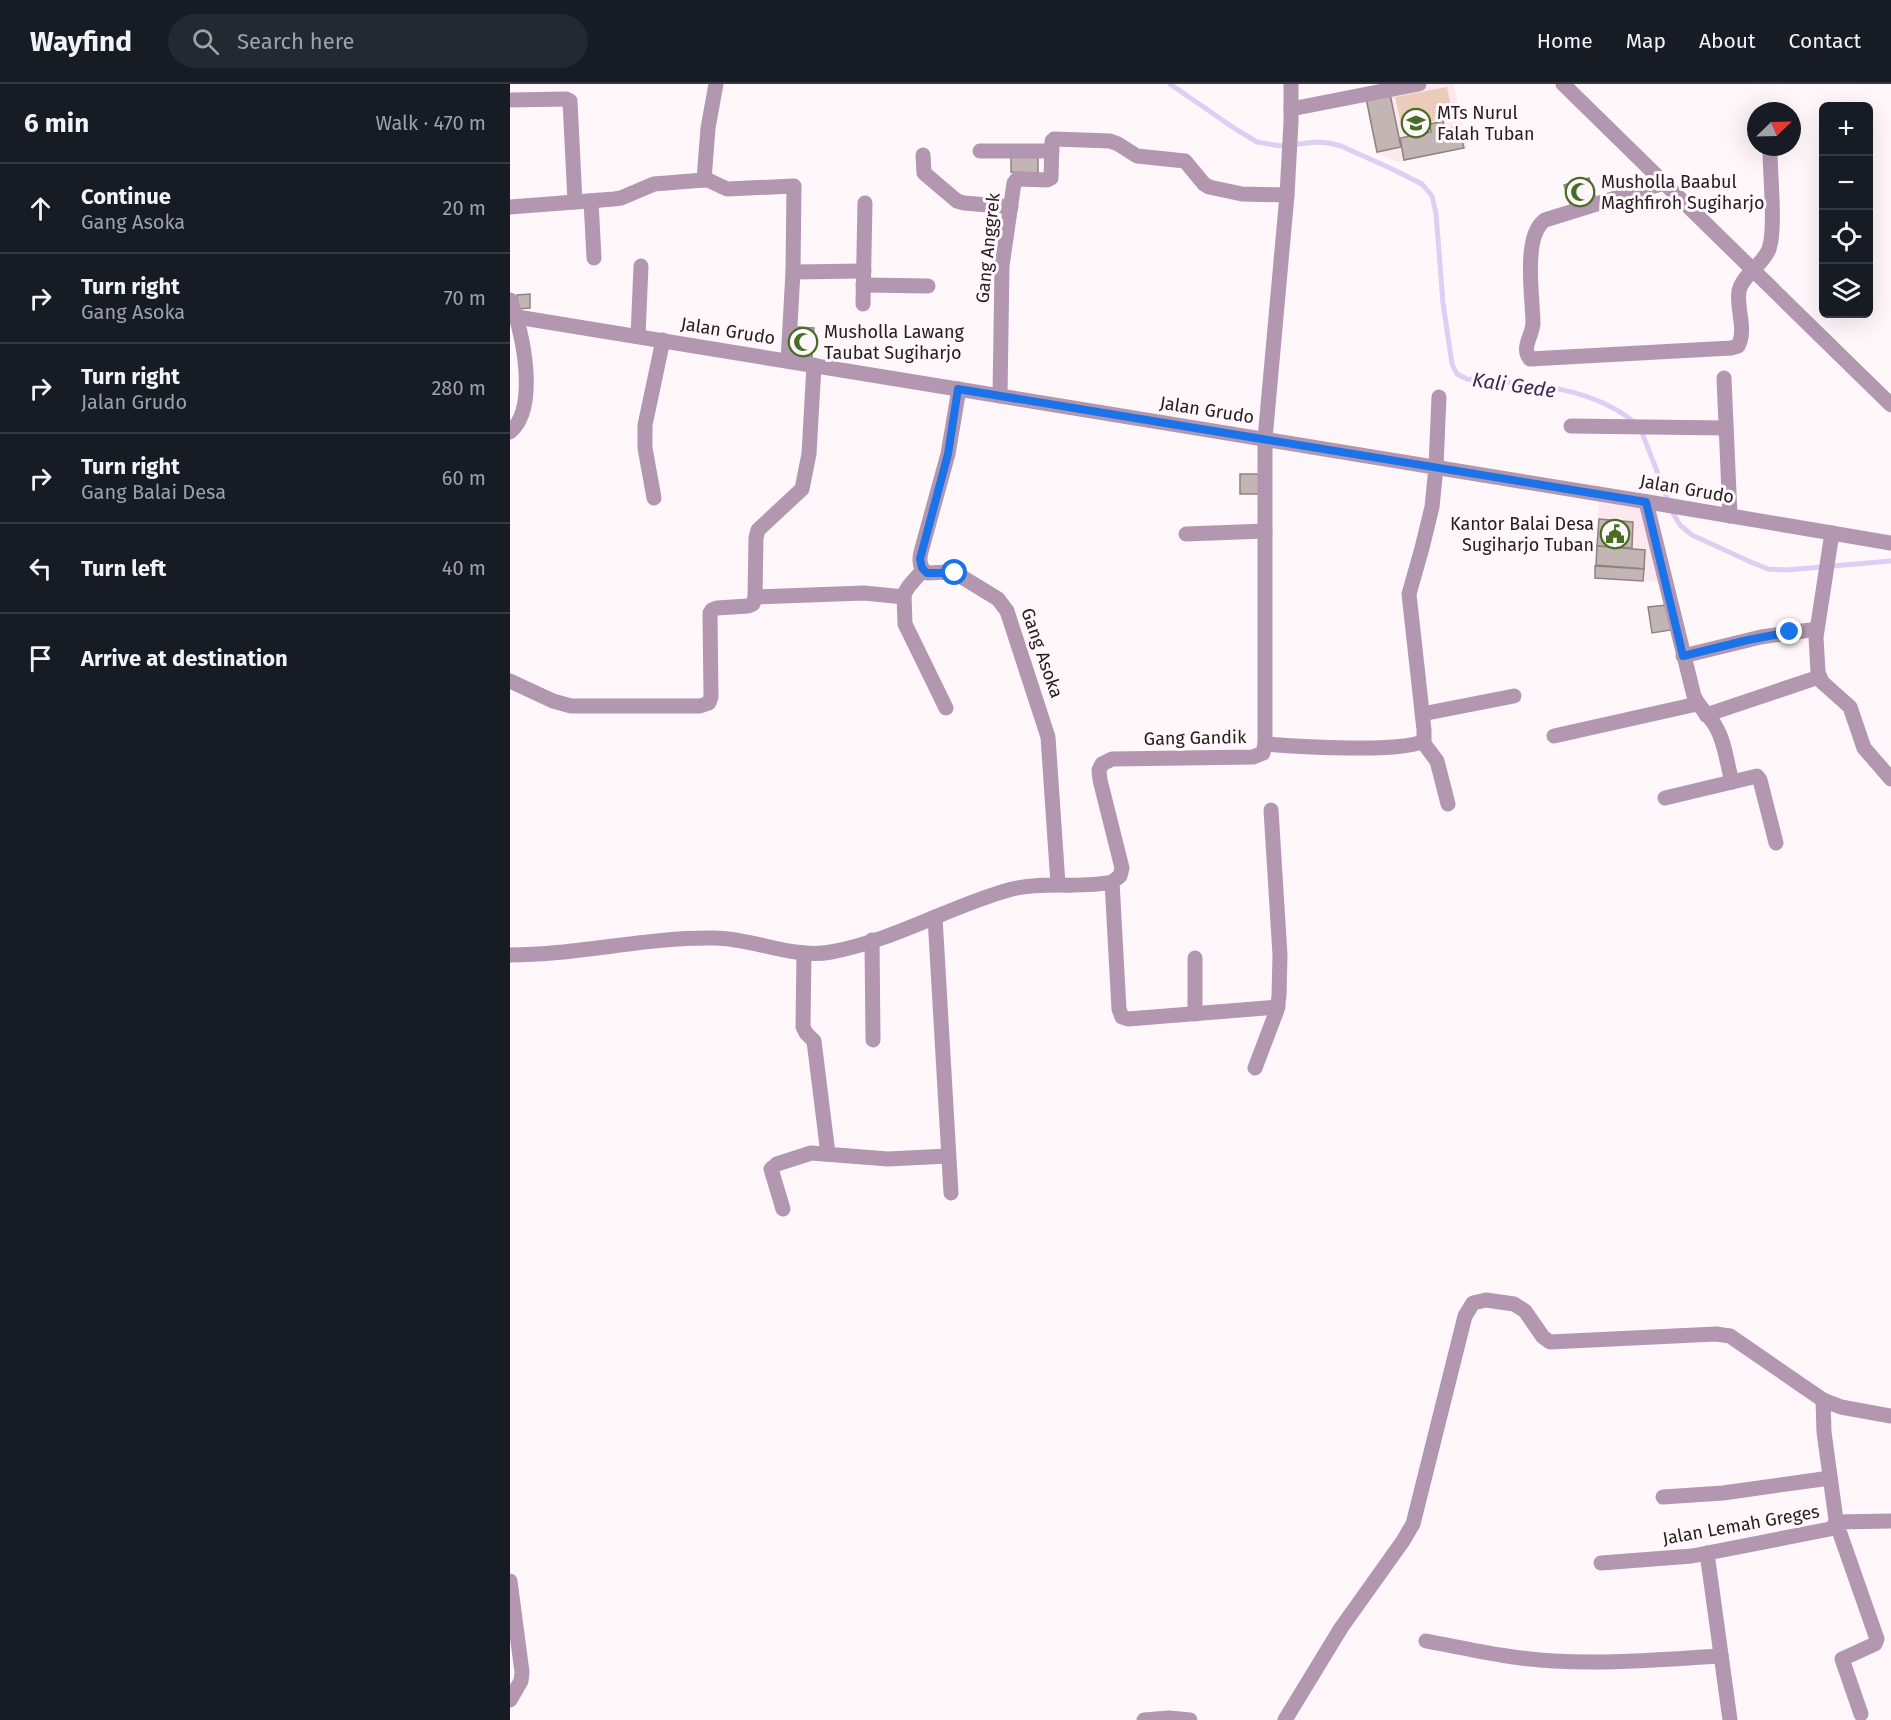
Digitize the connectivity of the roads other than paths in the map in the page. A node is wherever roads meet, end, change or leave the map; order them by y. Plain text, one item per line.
1 (716, 84) edge
2 (1291, 84) edge
3 (1419, 84) edge
4 (1563, 84) edge
5 (510, 100) edge
6 (1292, 109) junction
7 (980, 151) dead end
8 (1052, 151) junction
9 (923, 155) dead end
10 (1770, 156) edge
11 (704, 180) junction
12 (1664, 183) junction
13 (1287, 195) junction
14 (591, 201) junction
15 (575, 202) junction
16 (866, 203) dead end
17 (510, 207) edge
18 (1011, 207) junction
19 (594, 258) dead end
20 (641, 266) dead end
21 (1753, 271) junction
22 (792, 272) junction
23 (863, 278) junction
24 (928, 286) dead end
25 (510, 300) edge
26 (863, 304) dead end
27 (517, 317) junction
28 (638, 336) junction
29 (663, 340) junction
30 (788, 361) junction
31 (517, 364) edge
32 (814, 365) junction
33 (1724, 378) dead end
34 (958, 389) junction
35 (1000, 396) junction
36 (1439, 397) dead end
37 (1891, 405) edge
38 (1571, 426) dead end
39 (1726, 428) junction
40 (510, 432) edge
41 (1265, 439) junction
42 (1436, 467) junction
43 (654, 498) dead end
44 (1653, 503) junction
45 (1730, 516) junction
46 (1265, 531) junction
47 (1832, 533) junction
48 (1186, 534) dead end
49 (1891, 543) edge
50 (923, 570) junction
51 (755, 597) junction
52 (904, 597) junction
53 (1817, 628) junction
54 (1683, 656) junction
55 (1820, 677) junction
56 (510, 681) edge
57 (1514, 696) dead end
58 (946, 708) dead end
59 (1701, 709) junction
60 (1422, 714) junction
61 (1554, 736) dead end
62 (1422, 741) junction
63 (1266, 744) junction
64 (1891, 779) edge
65 (1732, 782) junction
66 (1665, 798) dead end
67 (1448, 804) dead end
68 (1271, 810) dead end
69 (1776, 843) dead end
70 (1112, 882) junction
71 (1058, 884) junction
72 (935, 917) junction
73 (872, 940) junction
74 (804, 952) junction
75 (510, 955) edge
76 (1195, 958) dead end
77 (1278, 1007) junction
78 (1195, 1014) junction
79 (873, 1040) dead end
80 (1255, 1068) dead end
81 (828, 1154) junction
82 (948, 1156) junction
83 (951, 1193) dead end
84 (783, 1209) dead end
85 (1823, 1400) junction
86 (1891, 1416) edge
87 (1830, 1478) junction
88 (1663, 1497) dead end
89 (1891, 1521) edge
90 (1836, 1522) junction
91 (1707, 1553) junction
92 (1601, 1563) dead end
93 (510, 1581) edge
94 (1426, 1641) dead end
95 (1721, 1656) junction
96 (510, 1700) edge
97 (1861, 1714) dead end
98 (1144, 1720) edge
99 (1190, 1720) edge
100 (1285, 1720) edge
101 (1730, 1720) edge

1 - 11 street
2 - 6 street, Gang Gandik
3 - 6 street
4 - 12 street
5 - 15 street
6 - 13 street, Gang Gandik
7 - 8 street
8 - 13 street
8 - 18 street, Gang Anggrek
9 - 18 street
10 - 21 street
11 - 14 street
11 - 22 street
12 - 21 street
12 - 21 street
13 - 41 street, Gang Gandik
14 - 15 street
14 - 19 street
15 - 17 street
16 - 23 street
18 - 35 street, Gang Anggrek
20 - 28 street
21 - 37 street
22 - 23 street
22 - 30 street
23 - 24 street
23 - 26 street
25 - 27 street
27 - 28 street, Jalan Grudo
27 - 31 street
28 - 29 street, Jalan Grudo
29 - 30 street, Jalan Grudo
29 - 43 street
30 - 32 street, Jalan Grudo
31 - 40 street
32 - 34 street, Jalan Grudo
32 - 51 street
33 - 39 street
34 - 35 street, Jalan Grudo
34 - 50 street
35 - 41 street, Jalan Grudo
36 - 42 street
38 - 39 street
39 - 45 street
41 - 42 street, Jalan Grudo
41 - 46 street, Gang Gandik
42 - 44 street, Jalan Grudo
42 - 60 street
44 - 45 street, Jalan Grudo
44 - 54 street
45 - 47 street, Jalan Grudo
46 - 48 street
46 - 63 street, Gang Gandik
47 - 49 street, Jalan Grudo
47 - 53 street
50 - 52 street
50 - 71 street, Gang Asoka
51 - 52 street
51 - 56 street
52 - 58 street
53 - 54 street
53 - 55 street
54 - 59 street
55 - 59 street
55 - 64 street
57 - 60 street
59 - 61 street
59 - 65 street
60 - 62 street
62 - 63 street
62 - 67 street
63 - 70 street, Gang Gandik
65 - 66 street
65 - 69 street
68 - 77 street
70 - 71 street
70 - 78 street
71 - 72 street
72 - 73 street
72 - 82 street
73 - 74 street
73 - 79 street
74 - 75 street
74 - 81 street
76 - 78 street
77 - 78 street
77 - 80 street
81 - 82 street
81 - 84 street
82 - 83 street
85 - 86 street
85 - 87 street, Jalan Lemah Greges
85 - 100 street
87 - 88 street
87 - 90 street, Jalan Lemah Greges
89 - 90 street
90 - 91 street, Jalan Lemah Greges
90 - 97 street
91 - 92 street, Jalan Lemah Greges
91 - 95 street
93 - 96 street
94 - 95 street
95 - 101 street
98 - 99 street

